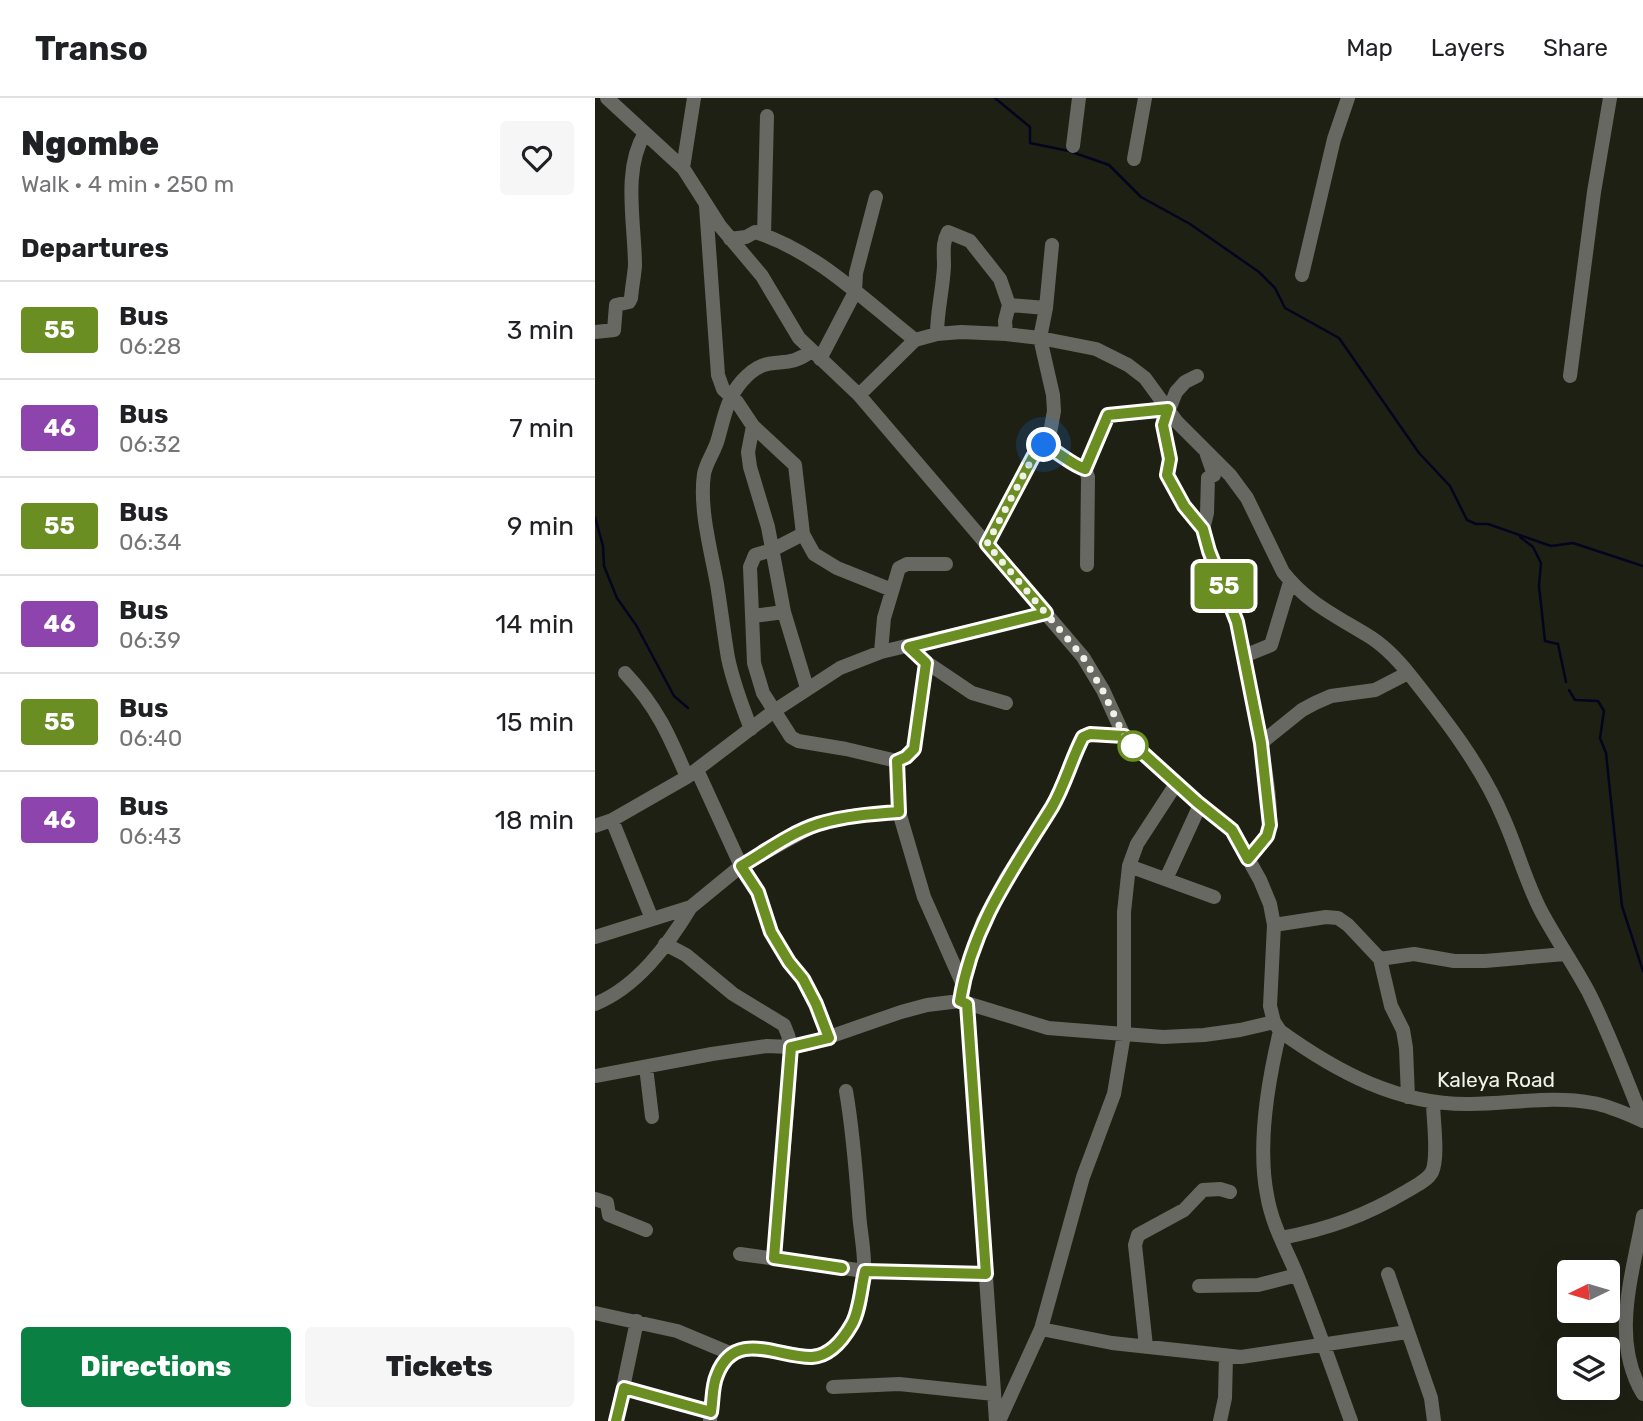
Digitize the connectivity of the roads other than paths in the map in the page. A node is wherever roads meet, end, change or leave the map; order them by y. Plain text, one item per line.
1 (607, 98) edge
2 (694, 98) edge
3 (1079, 98) edge
4 (1145, 98) edge
5 (1348, 98) edge
6 (1610, 98) edge
7 (767, 116) dead end
8 (645, 133) junction
9 (1073, 146) dead end
10 (1135, 159) dead end
11 (683, 168) junction
12 (876, 197) dead end
13 (706, 204) junction
14 (764, 235) junction
15 (730, 239) junction
16 (1052, 245) dead end
17 (1302, 275) dead end
18 (855, 292) junction
19 (1009, 305) junction
20 (1046, 308) junction
21 (595, 332) edge
22 (937, 334) junction
23 (1006, 334) junction
24 (1040, 338) junction
25 (915, 340) junction
26 (816, 355) junction
27 (1197, 376) dead end
28 (1570, 376) dead end
29 (859, 395) junction
30 (731, 396) junction
31 (1168, 409) junction
32 (753, 426) junction
33 (1044, 445) junction
34 (1206, 449) junction
35 (1085, 469) junction
36 (1203, 529) junction
37 (803, 534) junction
38 (987, 544) junction
39 (772, 550) junction
40 (946, 564) dead end
41 (1087, 565) dead end
42 (1290, 582) junction
43 (892, 590) junction
44 (784, 612) junction
45 (1046, 613) junction
46 (753, 616) junction
47 (909, 647) junction
48 (881, 652) junction
49 (1244, 656) junction
50 (926, 663) junction
51 (625, 673) dead end
52 (1408, 673) junction
53 (807, 688) junction
54 (1006, 703) dead end
55 (774, 711) junction
56 (751, 729) junction
57 (1124, 736) junction
58 (1261, 743) junction
59 (897, 761) junction
60 (692, 774) junction
61 (1176, 784) junction
62 (1200, 805) junction
63 (899, 812) junction
64 (612, 820) junction
65 (595, 826) edge
66 (1248, 859) junction
67 (741, 866) junction
68 (1129, 866) junction
69 (1166, 879) junction
70 (1214, 897) dead end
71 (691, 907) junction
72 (652, 919) junction
73 (1274, 925) junction
74 (595, 937) edge
75 (665, 944) junction
76 (1565, 954) junction
77 (1380, 959) junction
78 (963, 985) junction
79 (964, 1003) junction
80 (595, 1004) edge
81 (1277, 1026) junction
82 (1124, 1034) junction
83 (829, 1038) junction
84 (791, 1047) junction
85 (646, 1067) junction
86 (595, 1076) edge
87 (846, 1091) dead end
88 (1408, 1097) junction
89 (1433, 1102) junction
90 (652, 1117) dead end
91 (1643, 1121) edge
92 (1230, 1192) dead end
93 (595, 1199) edge
94 (1643, 1216) edge
95 (646, 1230) dead end
96 (1281, 1238) junction
97 (740, 1254) dead end
98 (774, 1258) junction
99 (865, 1271) junction
100 (986, 1274) junction
101 (1388, 1274) dead end
102 (1297, 1275) junction
103 (1199, 1286) dead end
104 (595, 1313) edge
105 (637, 1321) junction
106 (1041, 1329) junction
107 (1407, 1332) junction
108 (1146, 1346) junction
109 (1323, 1346) junction
110 (732, 1354) junction
111 (1226, 1356) junction
112 (833, 1387) dead end
113 (624, 1388) junction
114 (994, 1394) junction
115 (1643, 1394) edge
116 (711, 1417) edge
117 (616, 1421) edge
118 (997, 1421) edge
119 (1220, 1421) edge
120 (1351, 1421) edge
121 (1434, 1421) edge

1 - 8 street
2 - 11 street
3 - 9 street
4 - 10 street
5 - 17 street
6 - 28 street
7 - 14 street
8 - 11 street
8 - 21 street
11 - 13 street
12 - 18 street
13 - 15 street
13 - 30 street
14 - 15 street
14 - 18 street
15 - 26 street
16 - 20 street
18 - 25 street
18 - 26 street
19 - 20 street
19 - 22 street
19 - 23 street
20 - 24 street
22 - 23 street
22 - 25 street
23 - 24 street
24 - 31 street
24 - 33 street
25 - 29 street
26 - 29 street
26 - 30 street
27 - 31 street
29 - 38 street
30 - 32 street
30 - 56 street
31 - 34 street
31 - 35 street
31 - 36 street
32 - 37 street
32 - 39 street
33 - 35 street
33 - 38 street
34 - 36 street
34 - 42 street
35 - 41 street
36 - 49 street
37 - 39 street
37 - 43 street
38 - 45 street
39 - 44 street
39 - 46 street
40 - 43 street
42 - 49 street
42 - 52 street
43 - 48 street
44 - 46 street
44 - 53 street
45 - 47 street
45 - 57 street
46 - 55 street
47 - 48 street
47 - 50 street
48 - 53 street
49 - 58 street
50 - 54 street
50 - 59 street
51 - 60 street
52 - 58 street
52 - 76 street
53 - 55 street
55 - 56 street
55 - 59 street
56 - 60 street
57 - 61 street
57 - 78 street
58 - 66 street
59 - 63 street
60 - 64 street
60 - 67 street
61 - 62 street
61 - 68 street
62 - 66 street
62 - 69 street
63 - 67 street
63 - 78 street
64 - 65 street
64 - 72 street
66 - 73 street
67 - 71 street
67 - 83 street
68 - 69 street
68 - 82 street
69 - 70 street
71 - 72 street
71 - 75 street
72 - 74 street
73 - 77 street
73 - 81 street
75 - 80 street
75 - 84 street
76 - 77 street
76 - 91 street
77 - 88 street
78 - 79 street
79 - 82 street
79 - 83 street
79 - 100 street
81 - 82 street
81 - 88 street, Kaleya Road
81 - 96 street
82 - 106 street
83 - 84 street
84 - 85 street
84 - 98 street
85 - 86 street
85 - 90 street
87 - 99 street
88 - 89 street, Kaleya Road
89 - 91 street, Kaleya Road
89 - 96 street
92 - 108 street
93 - 95 street
94 - 115 street
96 - 102 street
97 - 98 street
98 - 99 street
99 - 100 street
99 - 110 street
100 - 114 street
101 - 107 street
102 - 103 street
102 - 109 street
104 - 105 street
105 - 110 street
105 - 113 street
106 - 108 street
106 - 118 street
107 - 109 street
107 - 121 street
108 - 111 street
109 - 111 street
109 - 120 street
110 - 116 street
111 - 119 street
112 - 114 street
113 - 116 street
113 - 117 street
114 - 118 street

